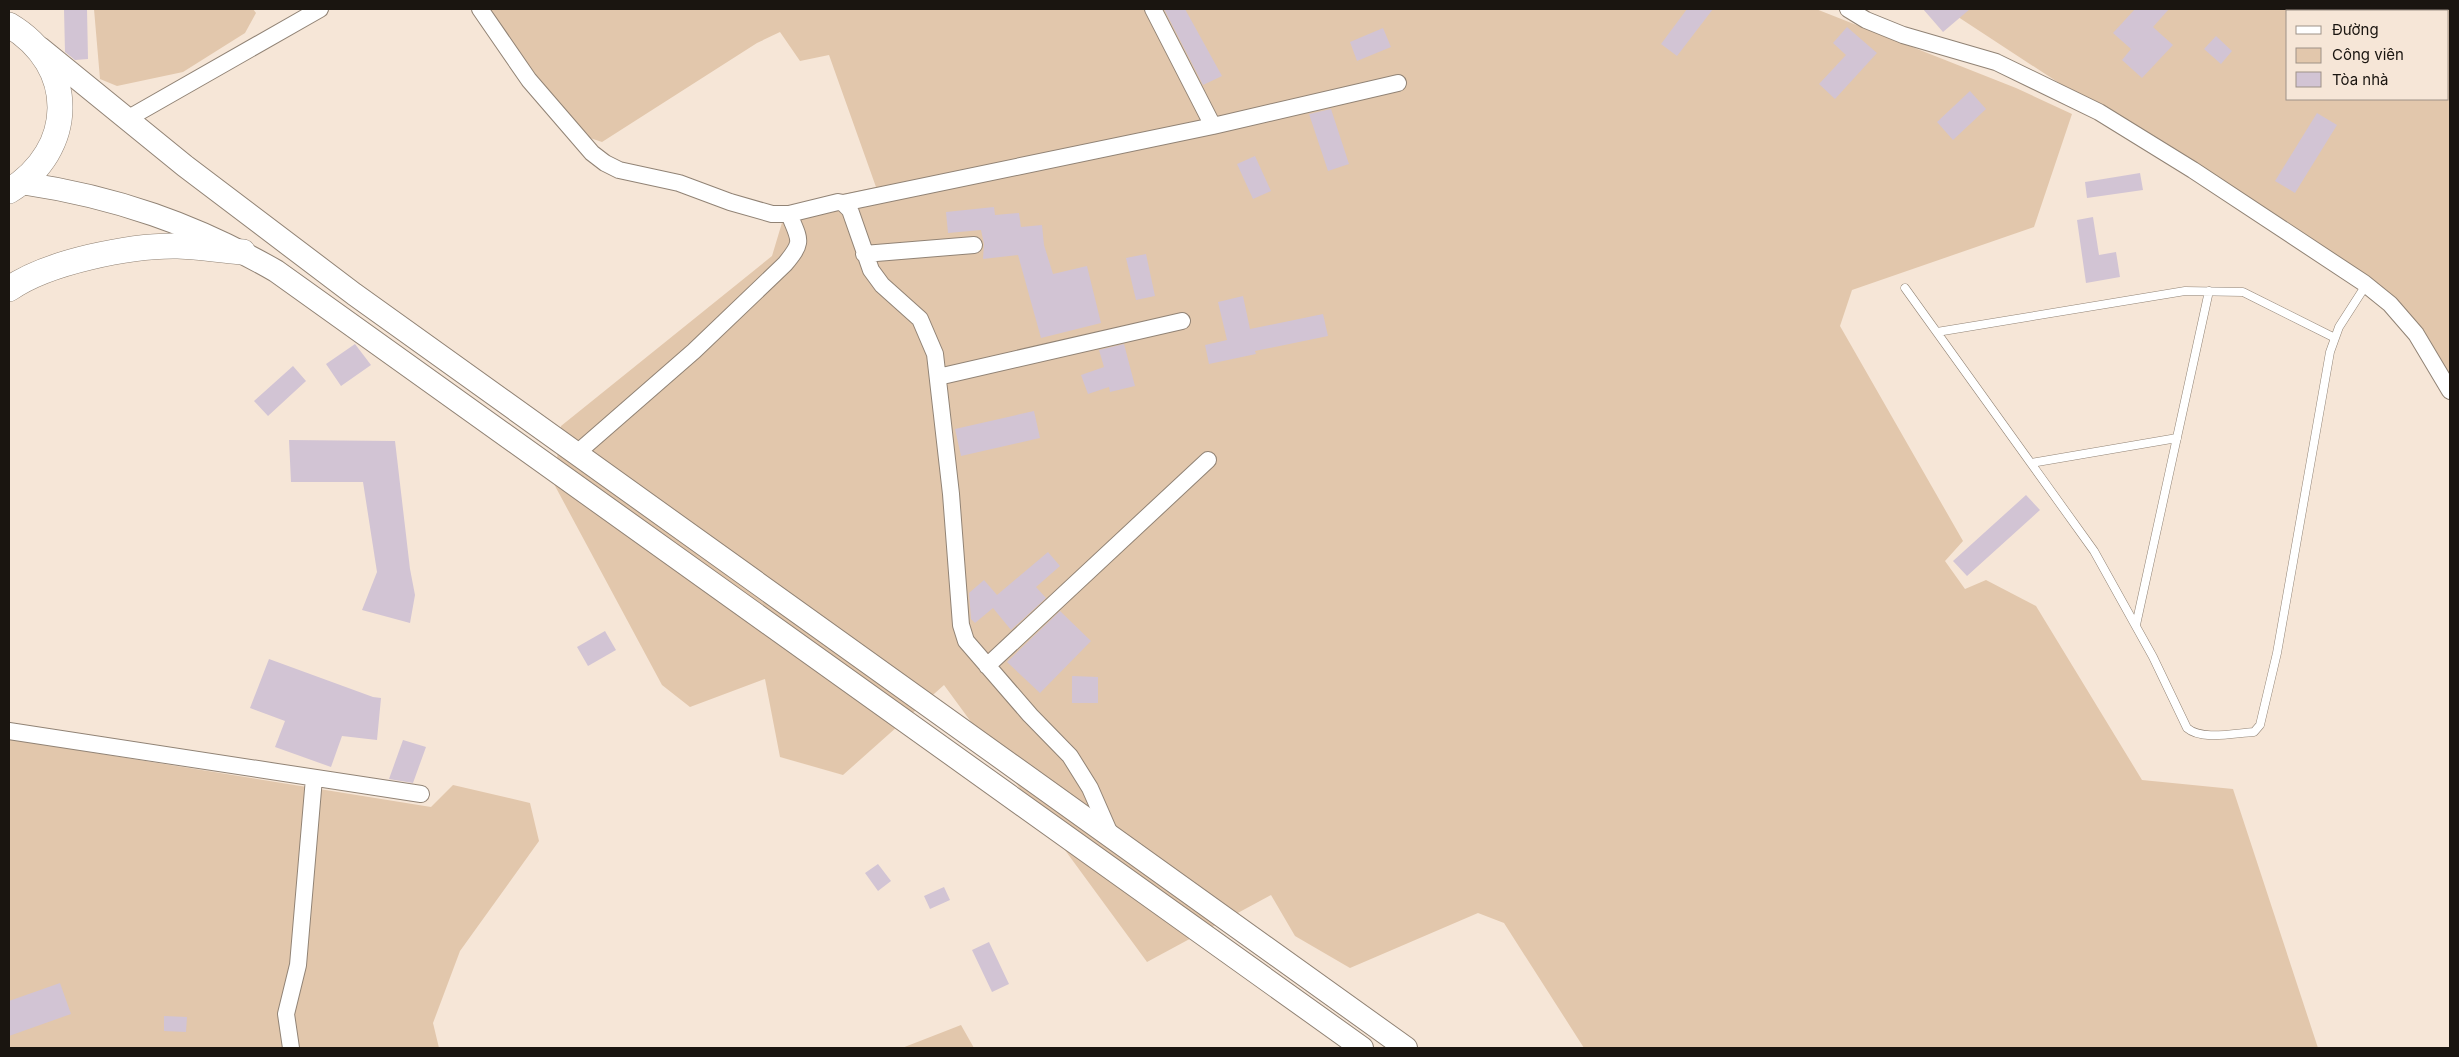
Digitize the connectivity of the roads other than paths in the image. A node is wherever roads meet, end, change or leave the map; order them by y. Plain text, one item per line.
1 (320, 9) edge
2 (480, 9) edge
3 (1153, 9) edge
4 (1848, 9) edge
5 (13, 27) edge
6 (1398, 84) dead end
7 (127, 118) junction
8 (1213, 126) junction
9 (16, 187) edge
10 (843, 203) junction
11 (789, 214) junction
12 (974, 245) dead end
13 (243, 252) junction
14 (864, 254) junction
15 (2366, 285) junction
16 (1905, 288) dead end
17 (9, 289) edge
18 (2209, 291) junction
19 (1182, 321) dead end
20 (1937, 332) junction
21 (2335, 338) junction
22 (938, 377) junction
23 (2450, 391) edge
24 (2177, 438) junction
25 (577, 453) junction
26 (1208, 460) dead end
27 (2031, 463) junction
28 (2136, 625) junction
29 (987, 666) junction
30 (9, 731) edge
31 (314, 778) junction
32 (421, 794) dead end
33 (1111, 836) junction
34 (292, 1048) edge
35 (1362, 1048) edge
36 (1406, 1048) edge

1 - 7 street
2 - 11 street
3 - 8 street
4 - 15 street
5 - 7 main road
5 - 9 main road
6 - 8 street
7 - 25 main road
8 - 10 street
9 - 13 main road
10 - 11 street
10 - 14 street
11 - 25 street
12 - 14 street
13 - 17 main road
13 - 35 main road
14 - 22 street
15 - 21 lane
15 - 23 street
16 - 20 lane
18 - 20 lane
18 - 21 lane
18 - 24 lane
19 - 22 street
20 - 27 lane
21 - 28 lane
22 - 29 street
24 - 27 lane
24 - 28 lane
25 - 33 main road
26 - 29 street
27 - 28 lane
29 - 33 street
30 - 31 street
31 - 32 street
31 - 34 street
33 - 36 main road

